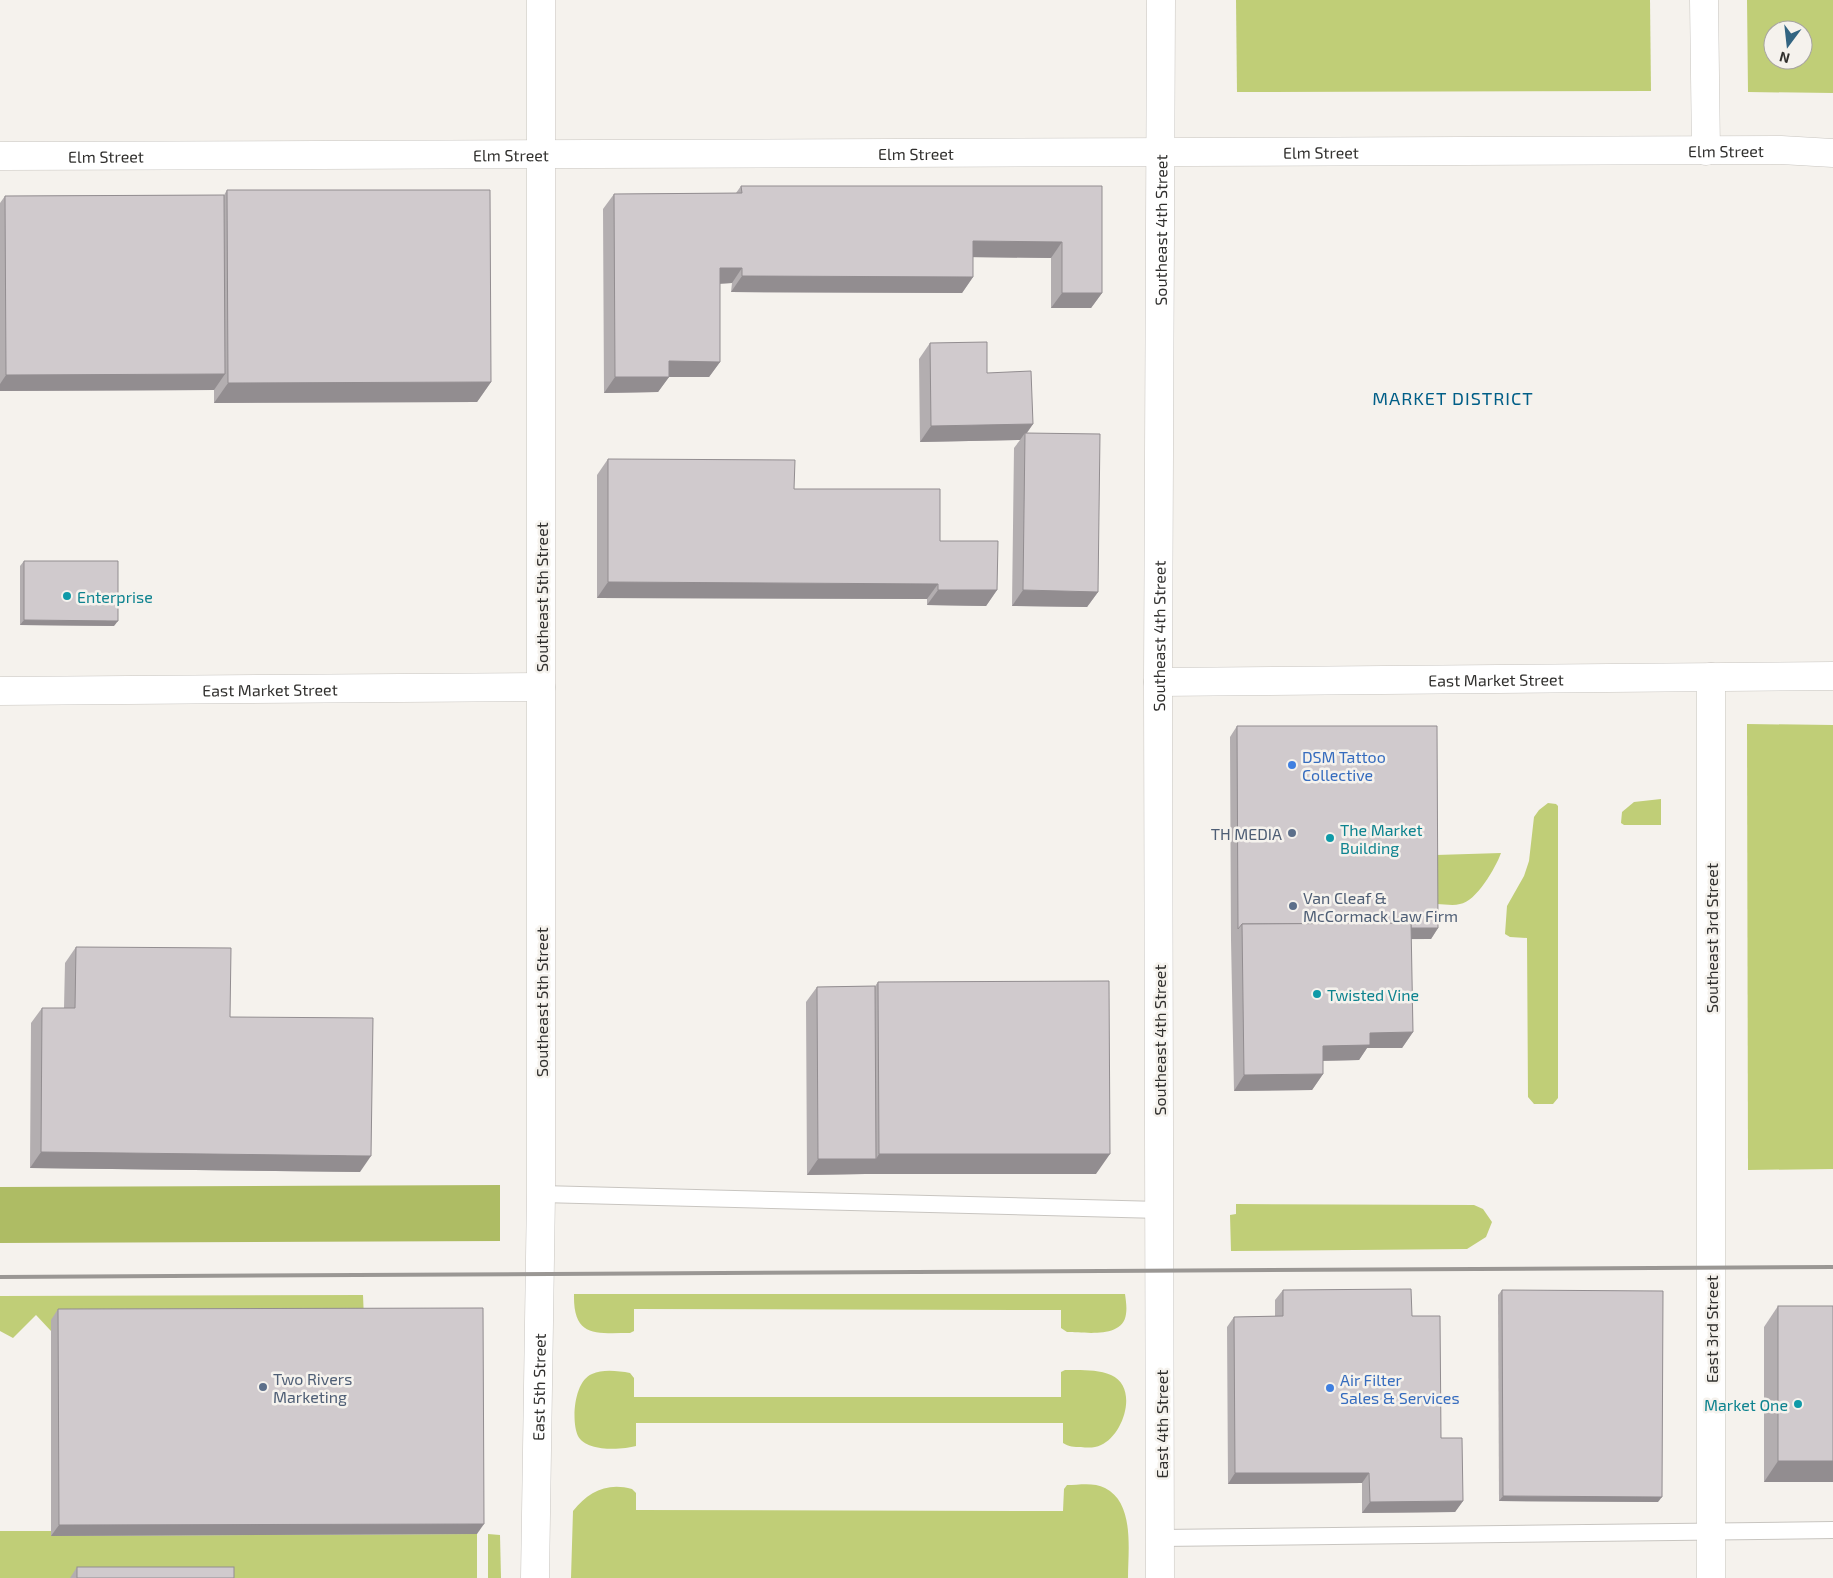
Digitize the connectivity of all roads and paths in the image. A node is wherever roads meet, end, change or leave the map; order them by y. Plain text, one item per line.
1 (541, 0) edge
2 (1161, 0) edge
3 (1704, 0) edge
4 (1706, 151) junction
5 (1160, 152) junction
6 (1833, 152) edge
7 (541, 154) junction
8 (0, 156) edge
9 (1833, 676) edge
10 (1711, 677) junction
11 (1158, 682) junction
12 (541, 687) junction
13 (0, 692) edge
14 (541, 1194) junction
15 (1711, 1199) joint
16 (1160, 1210) junction
17 (1160, 1270) joint
18 (1711, 1530) junction
19 (1833, 1530) edge
20 (1160, 1538) junction
21 (535, 1578) edge
22 (1160, 1578) edge
23 (1711, 1578) edge

1 - 7 street, Southeast 5th Street
2 - 5 street, Southeast 4th Street
3 - 4 street
4 - 5 street, Elm Street
4 - 6 street, Elm Street
5 - 7 street, Elm Street
5 - 11 street, Southeast 4th Street
7 - 8 street, Elm Street
7 - 12 street, Southeast 5th Street
9 - 10 street, East Market Street
10 - 11 street, East Market Street
10 - 15 street, Southeast 3rd Street
11 - 16 street, Southeast 4th Street
12 - 13 street, East Market Street
12 - 14 street, Southeast 5th Street
14 - 16 lane
14 - 21 street, East 5th Street
15 - 18 street, East 3rd Street
16 - 17 street, Southeast 4th Street
17 - 20 street, East 4th Street
18 - 19 lane
18 - 20 lane
18 - 23 street, East 3rd Street
20 - 22 street, East 4th Street

